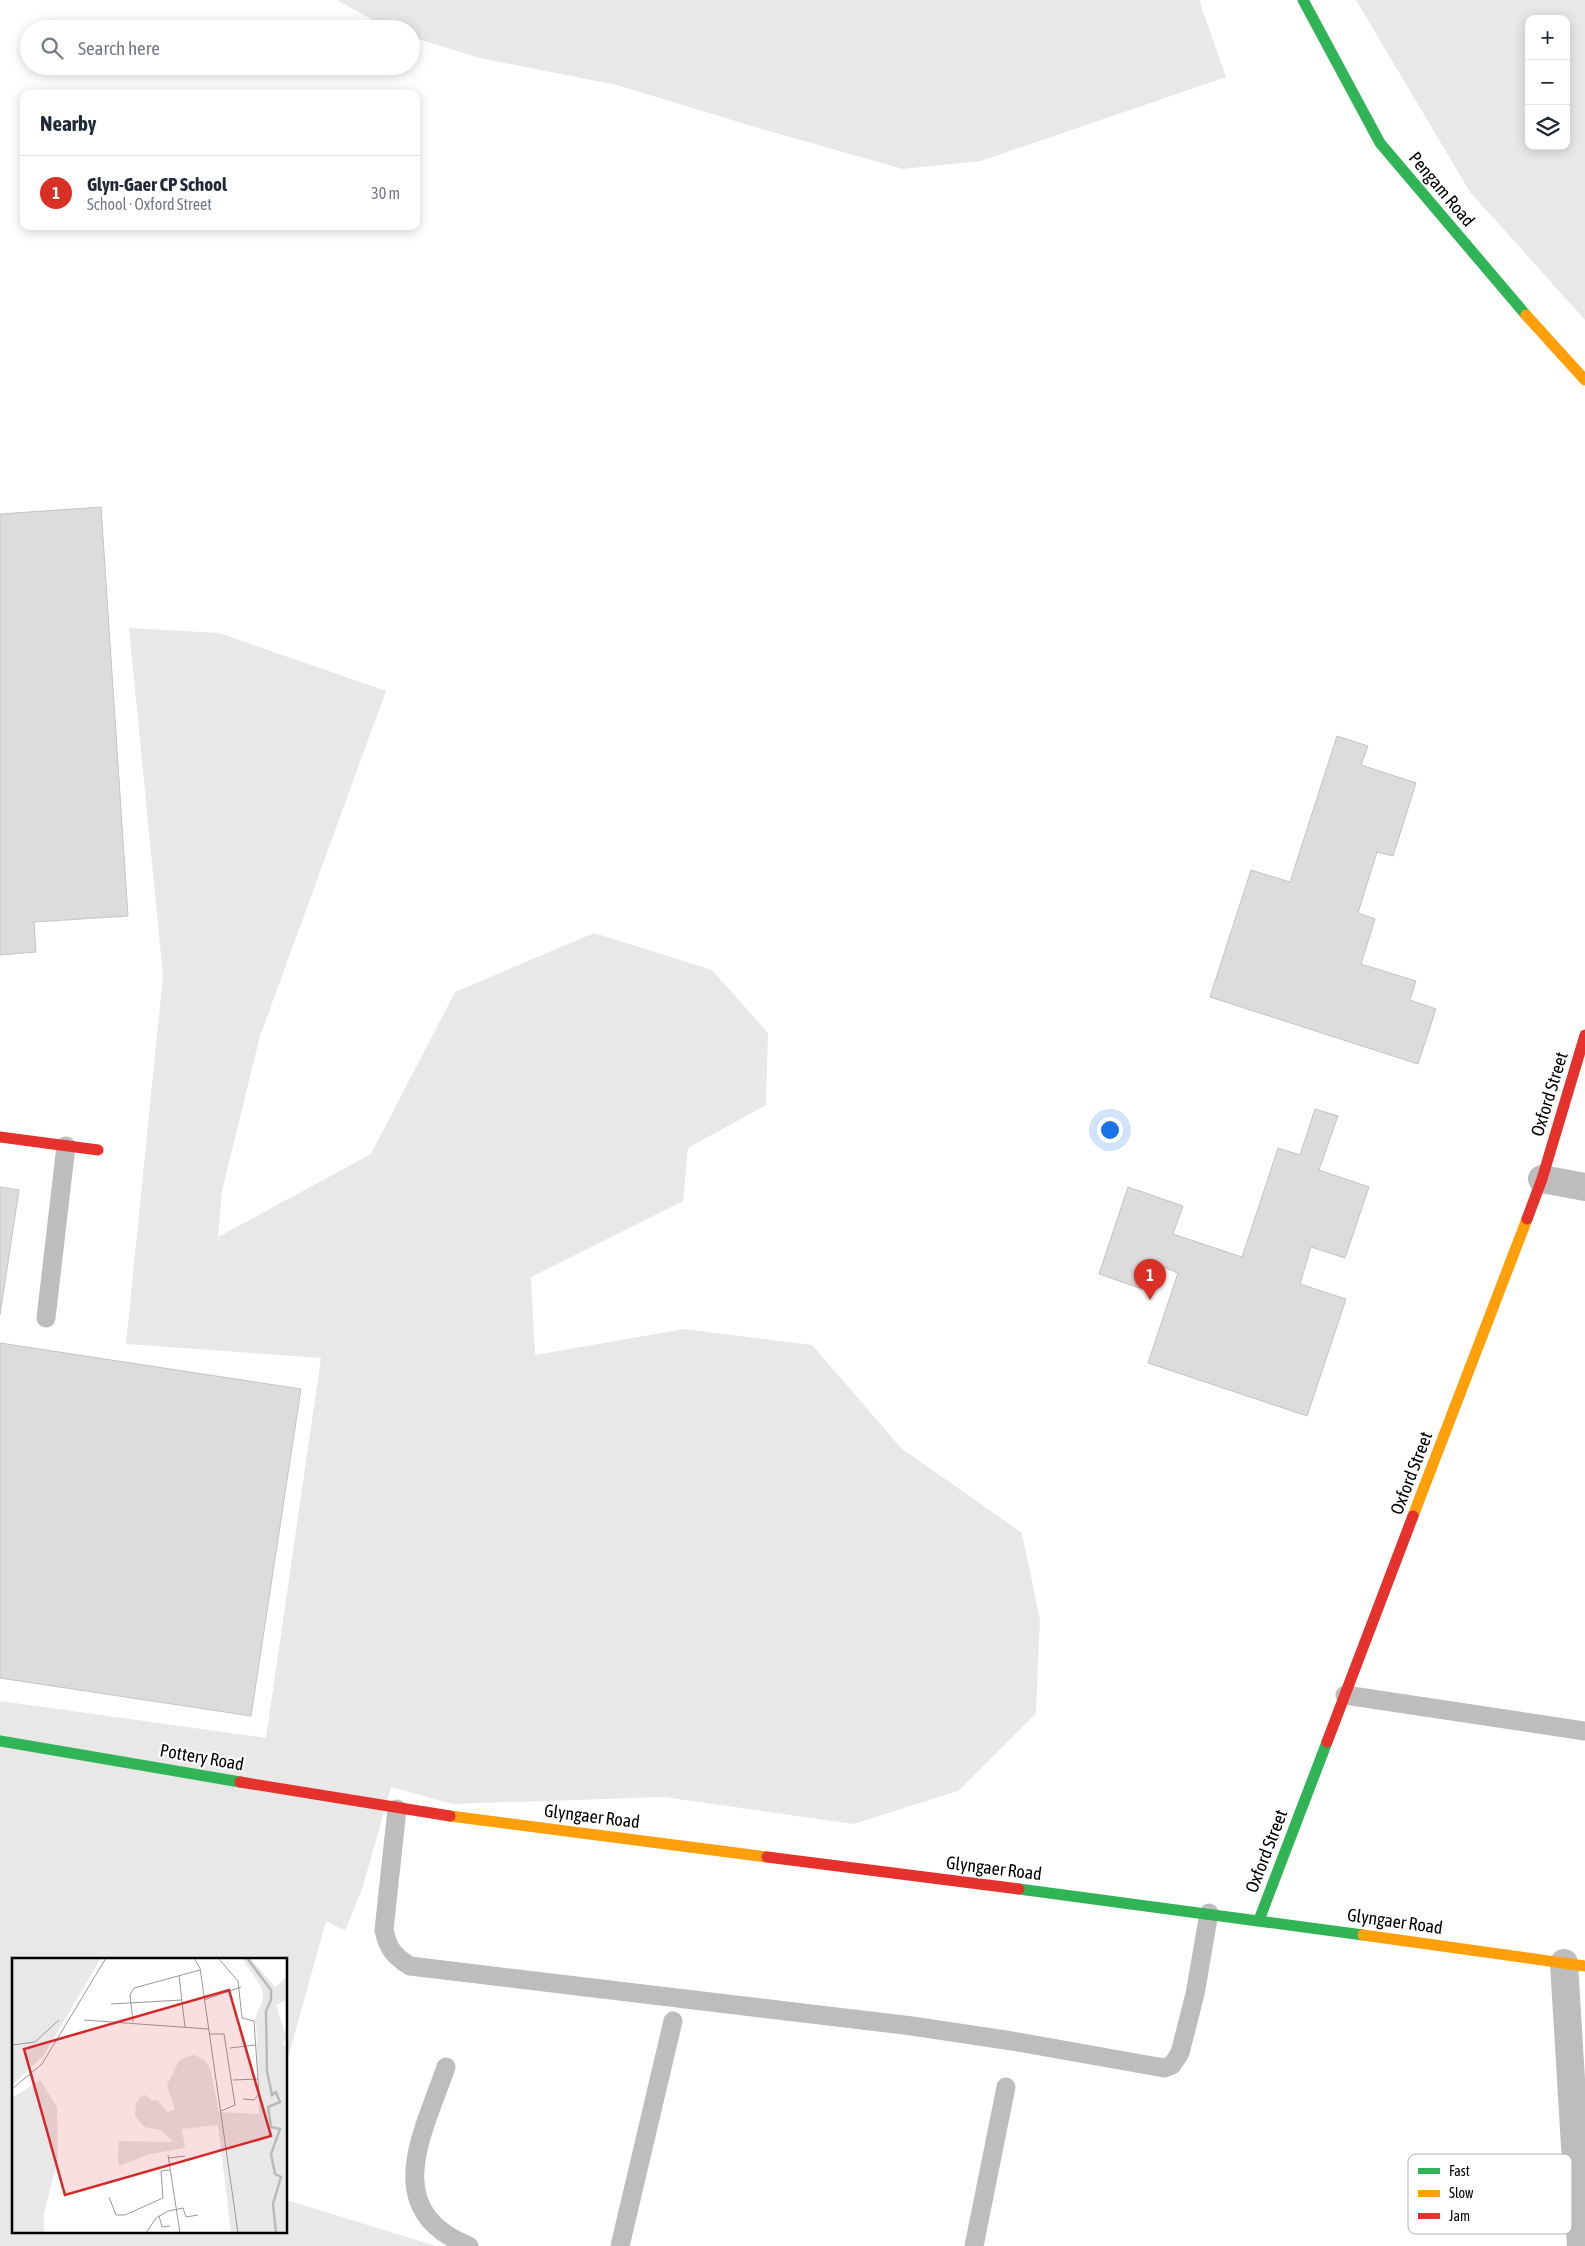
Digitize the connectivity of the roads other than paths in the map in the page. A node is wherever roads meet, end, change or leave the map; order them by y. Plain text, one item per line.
1 (1303, 0) edge
2 (1585, 380) edge
3 (1585, 1035) edge
4 (0, 1137) edge
5 (66, 1146) junction
6 (98, 1150) dead end
7 (1542, 1179) junction
8 (1585, 1186) edge
9 (46, 1318) dead end
10 (1345, 1695) junction
11 (1585, 1731) edge
12 (0, 1741) edge
13 (397, 1809) junction
14 (1208, 1913) junction
15 (1259, 1920) junction
16 (1574, 1964) edge
17 (674, 2021) dead end
18 (446, 2067) dead end
19 (1006, 2087) dead end
20 (469, 2246) edge
21 (620, 2246) edge
22 (974, 2246) edge
23 (1581, 2246) edge

1 - 2 street, Pengam Road
3 - 7 street, Oxford Street
4 - 5 street
5 - 6 street
5 - 9 lane
7 - 8 street
7 - 10 street, Oxford Street
10 - 11 lane
10 - 15 street, Oxford Street
12 - 13 street, Pottery Road
13 - 14 street, Glyngaer Road
13 - 14 lane
14 - 15 street, Glyngaer Road
15 - 16 street, Glyngaer Road
16 - 23 street
17 - 21 lane
18 - 20 lane
19 - 22 lane

